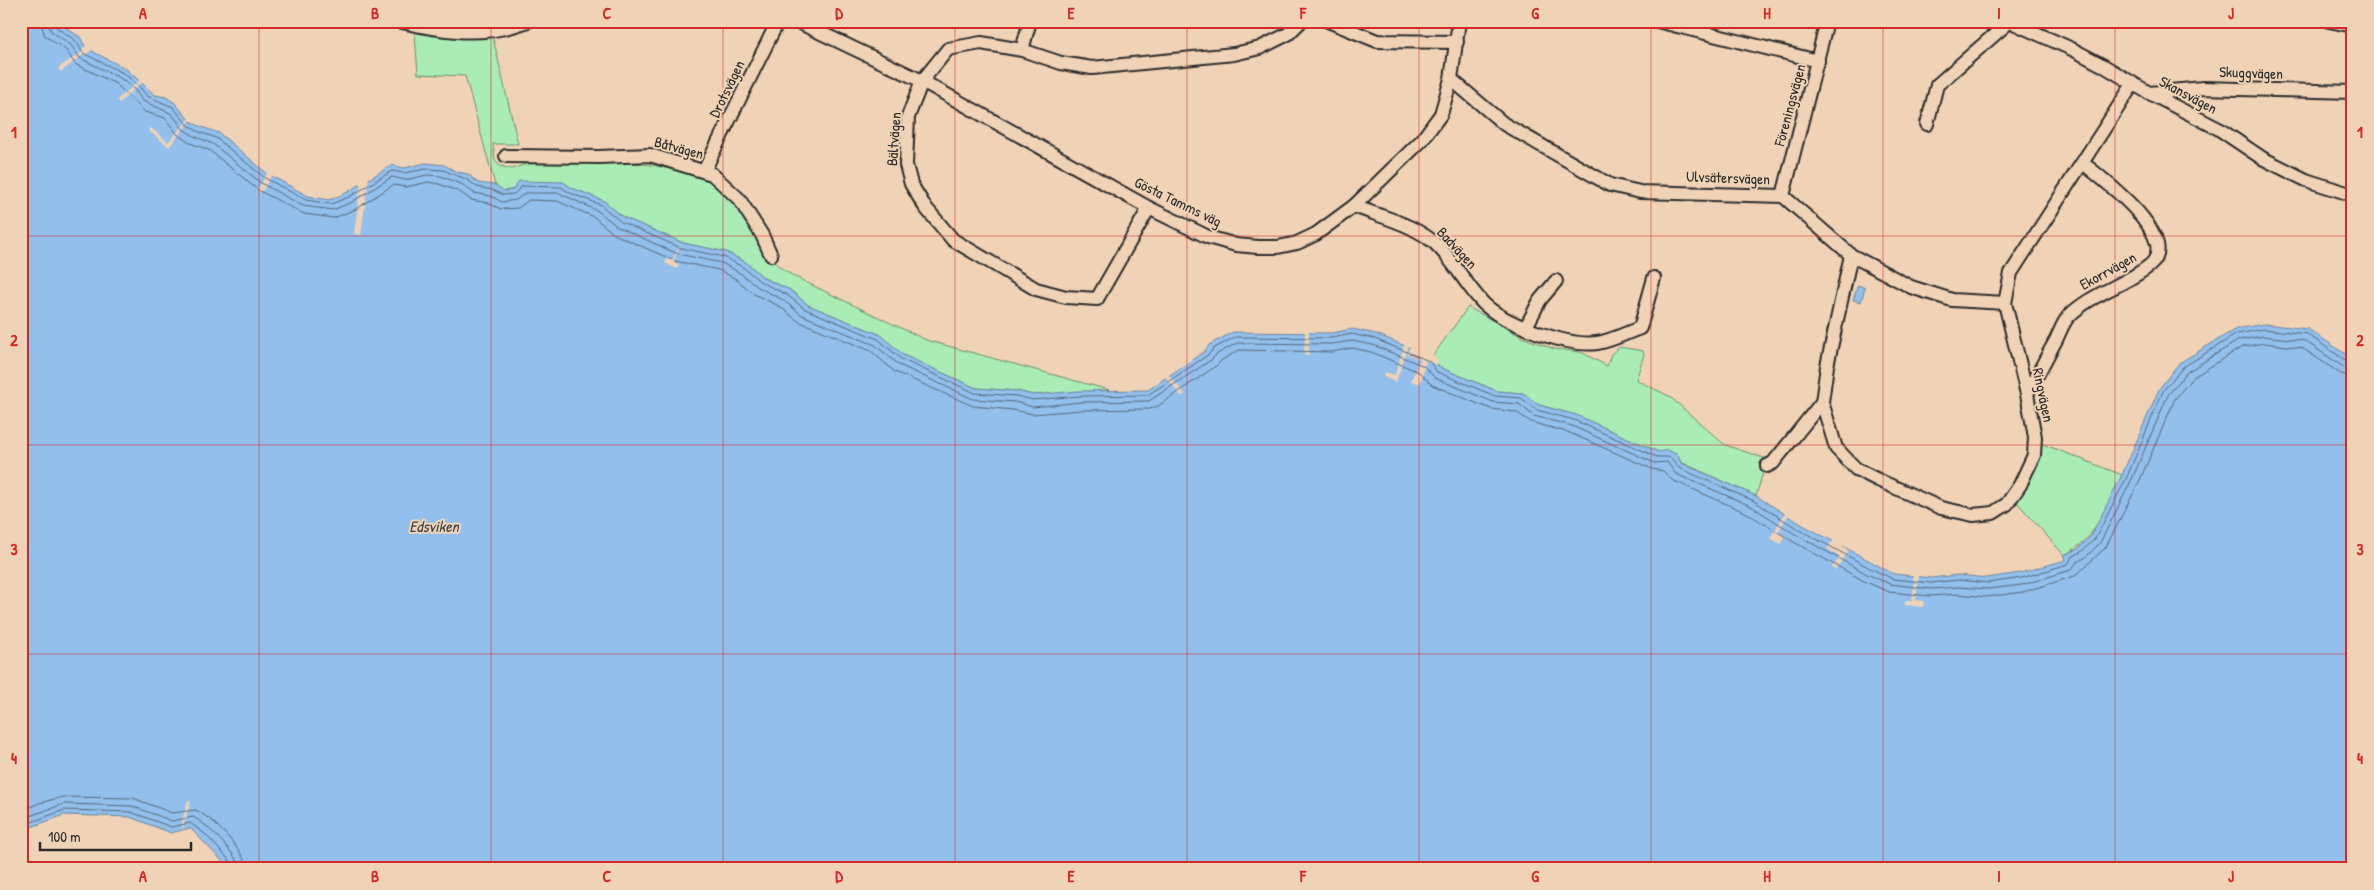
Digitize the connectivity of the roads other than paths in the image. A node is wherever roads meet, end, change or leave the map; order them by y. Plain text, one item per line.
1 (398, 21) edge
2 (528, 21) edge
3 (778, 21) edge
4 (796, 21) edge
5 (1030, 21) edge
6 (1301, 21) edge
7 (1328, 21) edge
8 (1459, 21) edge
9 (1657, 21) edge
10 (1827, 21) edge
11 (2009, 21) edge
12 (2329, 21) edge
13 (2353, 26) edge
14 (1457, 42) junction
15 (1022, 50) junction
16 (1818, 62) junction
17 (1451, 79) junction
18 (922, 81) junction
19 (2133, 84) junction
20 (2353, 92) edge
21 (2149, 93) junction
22 (1927, 124) dead end
23 (506, 156) dead end
24 (2083, 163) junction
25 (704, 171) junction
26 (1783, 196) junction
27 (2353, 196) edge
28 (1354, 206) junction
29 (1149, 208) junction
30 (771, 255) dead end
31 (1851, 255) junction
32 (1654, 278) dead end
33 (1556, 281) dead end
34 (2005, 302) junction
35 (1526, 327) junction
36 (2027, 394) junction
37 (1822, 402) junction
38 (1767, 466) dead end

1 - 2 street
3 - 25 street, Drotsvägen
4 - 18 street, Gösta Tamms väg
5 - 15 street
6 - 15 street, Bältvägen
7 - 14 street
8 - 14 street, Gösta Tamms väg
9 - 16 street
10 - 16 street, Föreningsvägen
11 - 19 street, Skansvägen
11 - 22 street, Skansvägen
12 - 13 street
14 - 17 street, Gösta Tamms väg
15 - 18 street, Bältvägen
16 - 26 street, Föreningsvägen
17 - 26 street, Ulvsätersvägen
17 - 28 street, Gösta Tamms väg
18 - 29 street, Gösta Tamms väg
18 - 29 street, Bältvägen
19 - 21 street, Skansvägen
19 - 24 street, Ringvägen
20 - 21 street, Skuggvägen
21 - 27 street, Skansvägen
23 - 25 street, Båtvägen
24 - 34 street, Ringvägen
24 - 36 street, Ekorrvägen
25 - 30 street, Båtvägen
26 - 31 street, Ulvsätersvägen
28 - 29 street, Gösta Tamms väg
28 - 35 street, Badvägen
31 - 34 street, Ulvsätersvägen
31 - 37 street, Ringvägen
32 - 35 street, Badvägen
33 - 35 street
34 - 36 street, Ringvägen
36 - 37 street, Ringvägen
37 - 38 street

